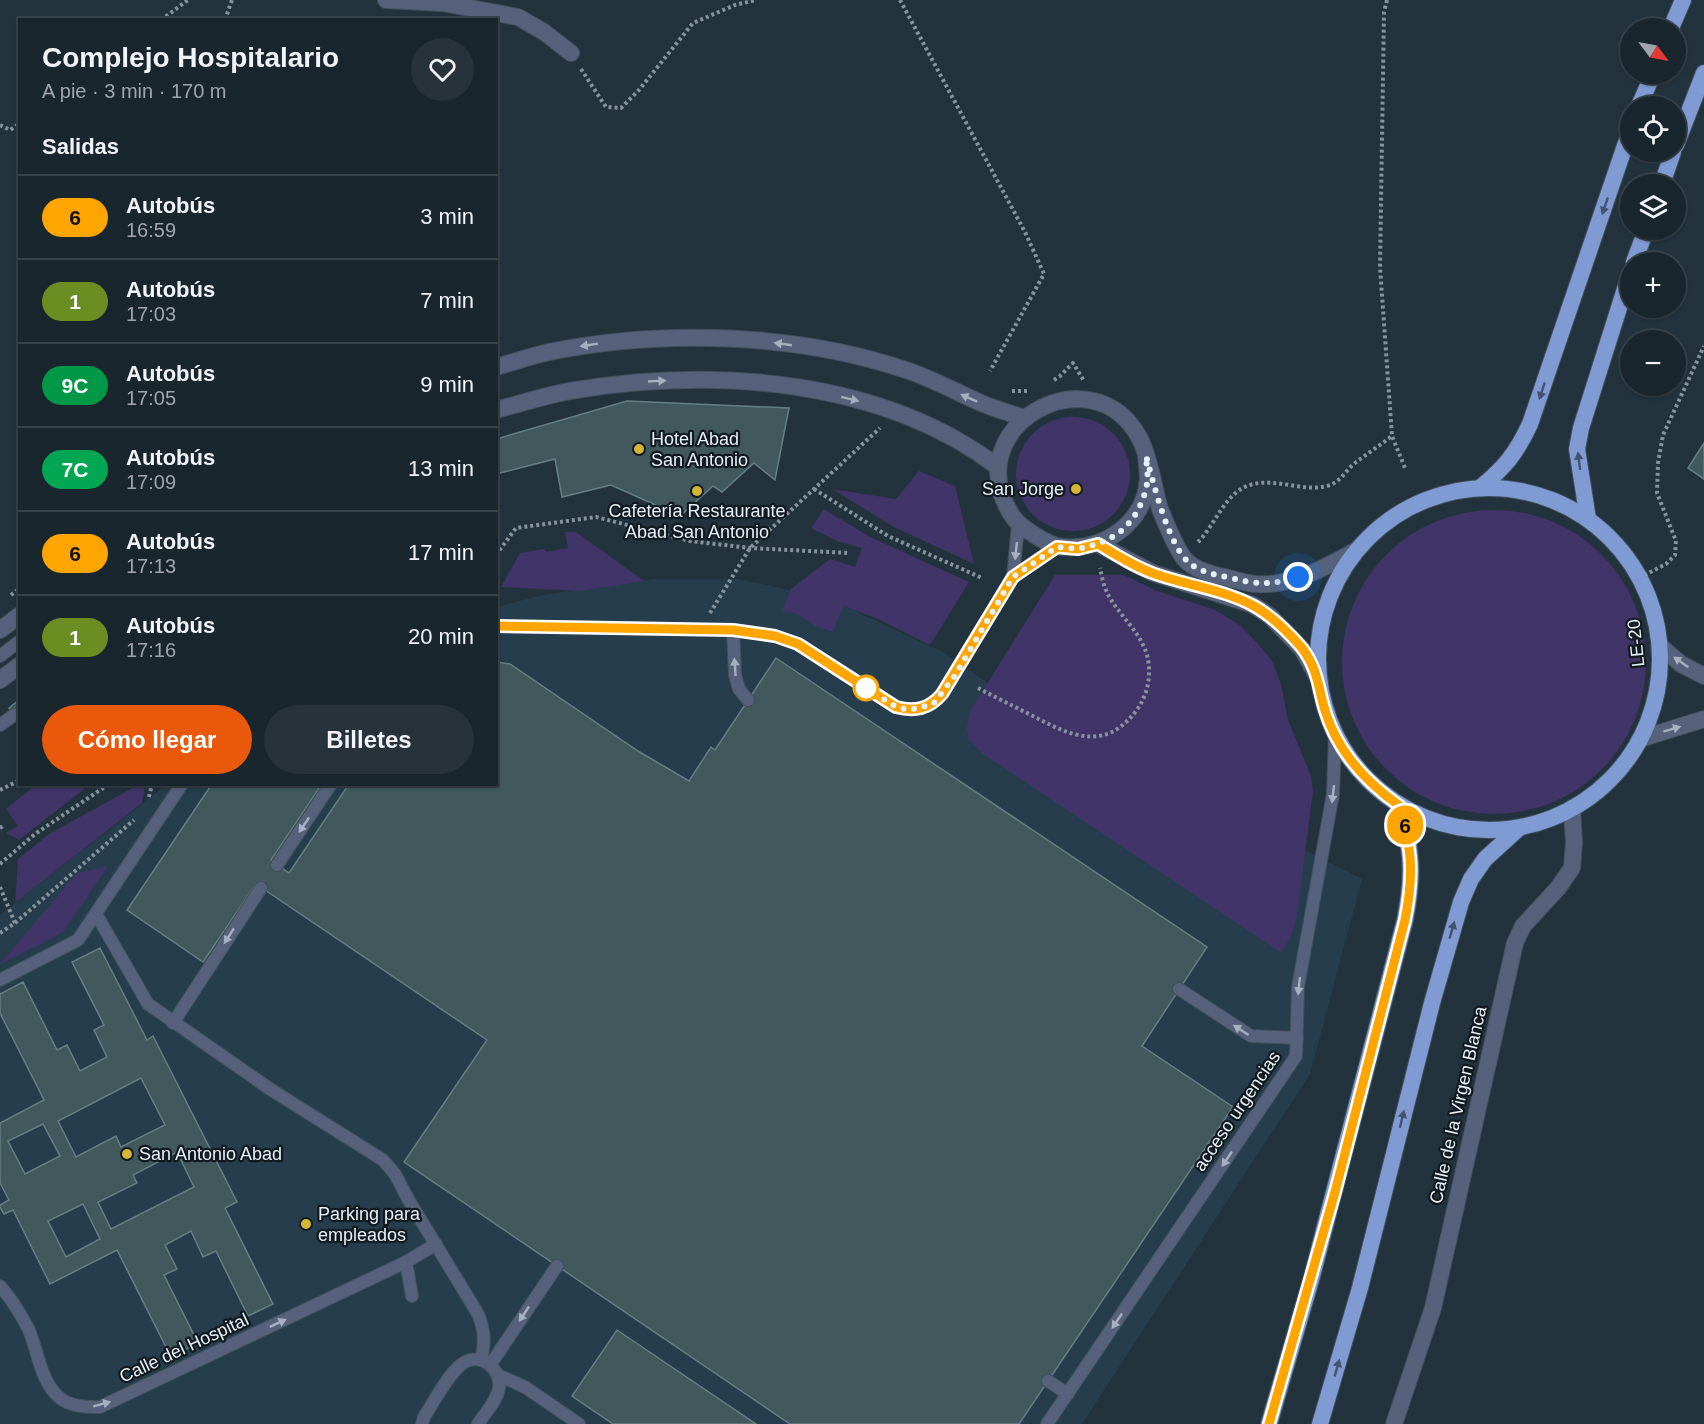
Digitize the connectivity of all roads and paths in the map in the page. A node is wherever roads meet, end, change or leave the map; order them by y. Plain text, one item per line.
1 (188, 0) edge
2 (232, 0) edge
3 (386, 0) edge
4 (756, 0) edge
5 (900, 0) edge
6 (1387, 0) edge
7 (1683, 0) edge
8 (164, 18) edge
9 (226, 18) edge
10 (1675, 18) edge
11 (571, 53) joint
12 (1704, 73) edge
13 (1686, 119) edge
14 (18, 124) edge
15 (0, 125) edge
16 (1620, 160) edge
17 (1620, 305) edge
18 (1704, 346) edge
19 (498, 366) edge
20 (990, 371) dead end
21 (498, 409) edge
22 (1024, 418) junction
23 (884, 424) dead end
24 (1392, 436) junction
25 (1146, 456) junction
26 (998, 468) junction
27 (1405, 468) dead end
28 (1480, 488) junction
29 (814, 489) junction
30 (1588, 519) junction
31 (1018, 525) junction
32 (1098, 544) junction
33 (1057, 547) junction
34 (1193, 547) dead end
35 (750, 548) junction
36 (1357, 550) junction
37 (498, 552) edge
38 (849, 553) dead end
39 (1100, 567) dead end
40 (1013, 577) junction
41 (982, 578) dead end
42 (1640, 578) junction
43 (18, 616) edge
44 (708, 616) dead end
45 (498, 626) edge
46 (0, 630) edge
47 (733, 630) junction
48 (18, 642) edge
49 (1659, 645) junction
50 (0, 656) edge
51 (18, 666) edge
52 (1704, 676) edge
53 (1318, 678) junction
54 (0, 680) edge
55 (978, 688) dead end
56 (748, 700) dead end
57 (14, 715) dead end
58 (1704, 719) edge
59 (0, 725) edge
60 (1335, 735) junction
61 (1640, 739) junction
62 (18, 781) edge
63 (106, 786) edge
64 (152, 786) edge
65 (181, 786) edge
66 (330, 786) edge
67 (0, 790) edge
68 (148, 800) dead end
69 (1400, 806) junction
70 (1572, 808) junction
71 (139, 816) dead end
72 (1519, 828) junction
73 (0, 864) edge
74 (277, 865) dead end
75 (0, 887) edge
76 (261, 888) dead end
77 (96, 914) junction
78 (15, 923) junction
79 (0, 933) edge
80 (0, 980) edge
81 (1179, 989) dead end
82 (172, 1023) junction
83 (1297, 1038) junction
84 (436, 1244) junction
85 (406, 1262) junction
86 (556, 1266) dead end
87 (0, 1286) edge
88 (412, 1296) dead end
89 (485, 1362) junction
90 (498, 1375) junction
91 (1048, 1381) dead end
92 (1068, 1394) junction
93 (480, 1423) edge
94 (422, 1424) edge
95 (579, 1424) edge
96 (1047, 1424) edge
97 (1269, 1424) edge
98 (1320, 1424) edge
99 (1394, 1424) edge

1 - 8 path
2 - 9 path
3 - 11 street
4 - 11 path
5 - 20 path
6 - 24 path
7 - 10 highway
12 - 13 highway
14 - 15 path
16 -> 28 highway
30 -> 17 highway
18 - 42 path
22 -> 19 street
21 -> 26 street
22 - 25 street
22 - 26 street
23 - 29 path
24 - 27 path
24 - 34 path
25 - 32 street
25 - 36 street
26 - 31 street
28 - 30 highway, LE-20 / LE-20
28 - 36 highway, LE-20 / LE-20
29 - 35 path
29 - 41 path
30 - 42 highway, LE-20 / LE-20
31 - 33 street
31 -> 40 lane
32 - 33 street
32 - 53 street
33 - 40 lane
35 - 37 path
35 - 38 path
35 - 44 path
36 - 53 highway, LE-20 / LE-20
39 - 55 path
40 - 47 lane
42 - 49 highway, LE-20 / LE-20
43 - 46 street
45 - 47 lane
56 -> 47 lane
48 - 50 lane
52 -> 49 street
49 - 61 highway, LE-20 / LE-20
51 - 54 street
53 - 60 highway, LE-20 / LE-20
57 - 59 lane
61 -> 58 street
60 - 69 highway, LE-20 / LE-20
60 -> 83 lane, acceso urgencias
61 - 70 highway, LE-20 / LE-20
62 - 67 path
63 - 73 path
64 - 68 path
65 - 77 lane
66 -> 74 lane
69 - 72 highway, LE-20 / LE-20
69 - 97 highway
70 - 72 highway, LE-20 / LE-20
70 - 99 street, Calle de la Virgen Blanca
71 - 78 path
98 -> 72 highway, LE-20
75 - 78 path
76 -> 82 lane
77 - 80 lane
77 - 82 lane
78 - 79 path
83 -> 81 lane
82 - 84 lane
83 -> 92 lane, acceso urgencias
84 - 85 lane, Calle del Hospital
84 - 89 lane
87 -> 85 lane, Calle del Hospital
85 - 88 lane
86 -> 89 lane
89 - 90 lane
89 - 94 lane
90 - 93 lane
90 - 95 lane
91 - 92 lane
92 - 96 lane, acceso urgencias

